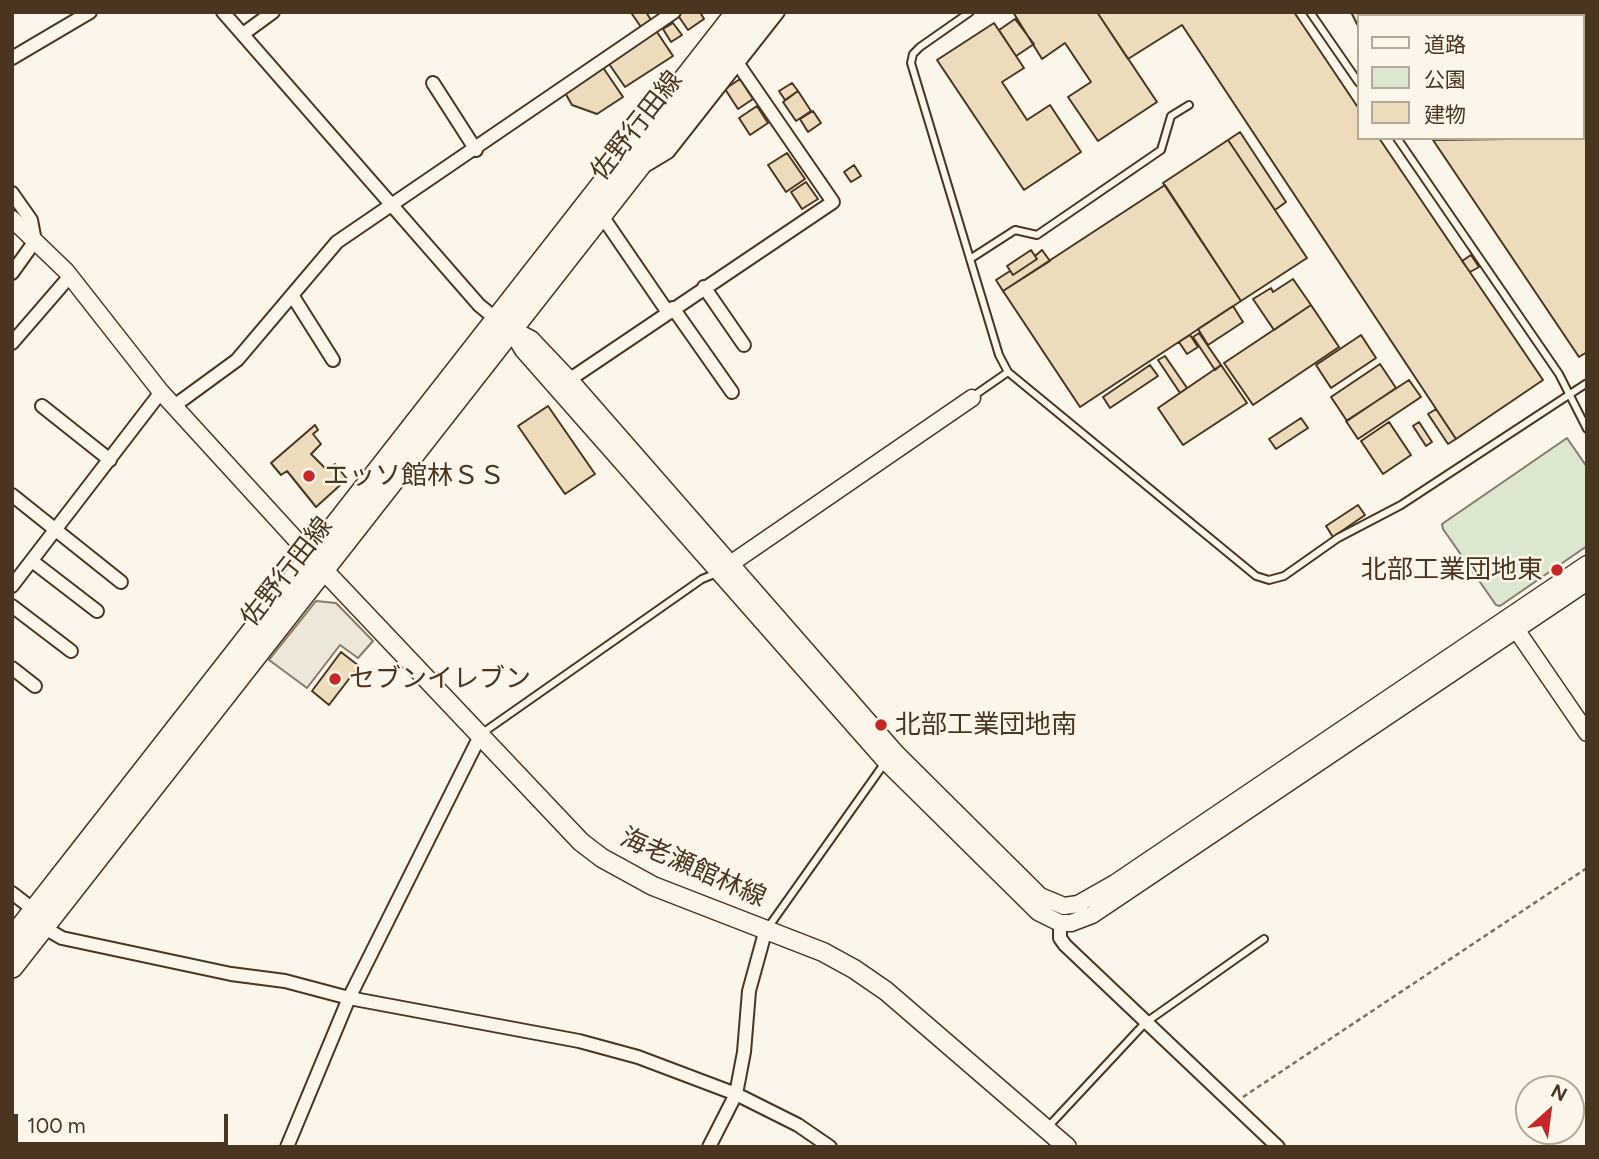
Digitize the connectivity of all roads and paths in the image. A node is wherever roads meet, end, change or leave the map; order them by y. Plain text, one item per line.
1 (90, 12) edge
2 (223, 12) edge
3 (273, 12) edge
4 (674, 12) edge
5 (737, 12) edge
6 (760, 12) edge
7 (778, 12) edge
8 (970, 12) edge
9 (1310, 12) edge
10 (243, 34) junction
11 (12, 58) edge
12 (738, 64) junction
13 (1358, 82) edge
14 (433, 83) dead end
15 (1189, 105) dead end
16 (655, 133) junction
17 (1398, 140) edge
18 (477, 150) junction
19 (636, 172) junction
20 (12, 193) edge
21 (391, 204) junction
22 (602, 216) junction
23 (13, 220) edge
24 (35, 241) junction
25 (970, 259) junction
26 (12, 273) edge
27 (70, 276) junction
28 (704, 287) junction
29 (292, 295) junction
30 (670, 309) junction
31 (503, 325) junction
32 (12, 342) edge
33 (744, 345) dead end
34 (333, 360) dead end
35 (1008, 372) junction
36 (1587, 383) edge
37 (564, 384) junction
38 (161, 392) junction
39 (732, 392) dead end
40 (1568, 394) junction
41 (972, 398) joint
42 (42, 406) dead end
43 (174, 406) junction
44 (1587, 429) edge
45 (110, 460) junction
46 (12, 495) edge
47 (57, 528) junction
48 (32, 561) junction
49 (317, 563) junction
50 (1587, 564) edge
51 (724, 568) junction
52 (121, 582) dead end
53 (1587, 582) edge
54 (12, 586) edge
55 (12, 606) edge
56 (97, 611) dead end
57 (1512, 623) junction
58 (71, 651) dead end
59 (12, 668) edge
60 (35, 686) dead end
61 (1587, 733) edge
62 (480, 736) junction
63 (891, 757) junction
64 (1587, 868) edge
65 (12, 893) edge
66 (39, 919) junction
67 (1060, 923) junction
68 (766, 929) junction
69 (15, 932) edge
70 (1264, 939) dead end
71 (12, 967) edge
72 (349, 998) junction
73 (1145, 1023) junction
74 (736, 1094) junction
75 (1232, 1105) junction
76 (1047, 1128) junction
77 (287, 1147) edge
78 (709, 1147) edge
79 (830, 1147) edge
80 (1067, 1147) edge
81 (1278, 1147) edge

1 - 11 street
2 - 10 street
3 - 10 street
4 - 18 street
5 - 16 main road, 佐野行田線
6 - 16 main road, 佐野行田線
7 - 12 street
8 - 25 lane
9 - 13 lane
10 - 21 street
12 - 19 street
12 - 28 street
14 - 18 street
15 - 25 lane
16 - 19 main road, 佐野行田線
16 - 31 main road, 佐野行田線
17 - 40 lane
18 - 21 street
19 - 22 main road, 佐野行田線
20 - 24 street
21 - 29 street
21 - 31 street
22 - 30 street
22 - 31 main road, 佐野行田線
23 - 24 street
24 - 26 street
24 - 27 street
25 - 35 lane
27 - 32 street
27 - 38 street
28 - 30 street
28 - 33 street
29 - 34 street
29 - 43 street
30 - 37 street
30 - 39 street
31 - 37 street
31 - 49 main road, 佐野行田線
35 - 40 lane
35 - 41 lane
36 - 40 lane
37 - 51 street
38 - 43 street
38 - 45 street
40 - 44 lane
41 - 51 street
42 - 45 street
43 - 49 street
45 - 47 street
46 - 47 street
47 - 48 street
47 - 52 street
48 - 54 street
48 - 56 street
49 - 62 main road, 海老瀬館林線
49 - 66 main road, 佐野行田線
50 - 57 street
51 - 62 lane
51 - 63 street
53 - 57 street
55 - 58 street
57 - 61 street
57 - 63 street
57 - 67 street
59 - 60 street
62 - 68 main road, 海老瀬館林線
62 - 72 street
63 - 67 street
63 - 68 lane
64 - 75 path
65 - 66 street
66 - 69 main road, 佐野行田線
66 - 71 main road, 佐野行田線
66 - 72 street
67 - 73 street
68 - 74 street
68 - 76 main road, 海老瀬館林線
70 - 73 lane
72 - 74 street
72 - 77 street
73 - 75 street
73 - 76 lane
74 - 78 street
74 - 79 street
75 - 81 street
76 - 80 main road, 海老瀬館林線

